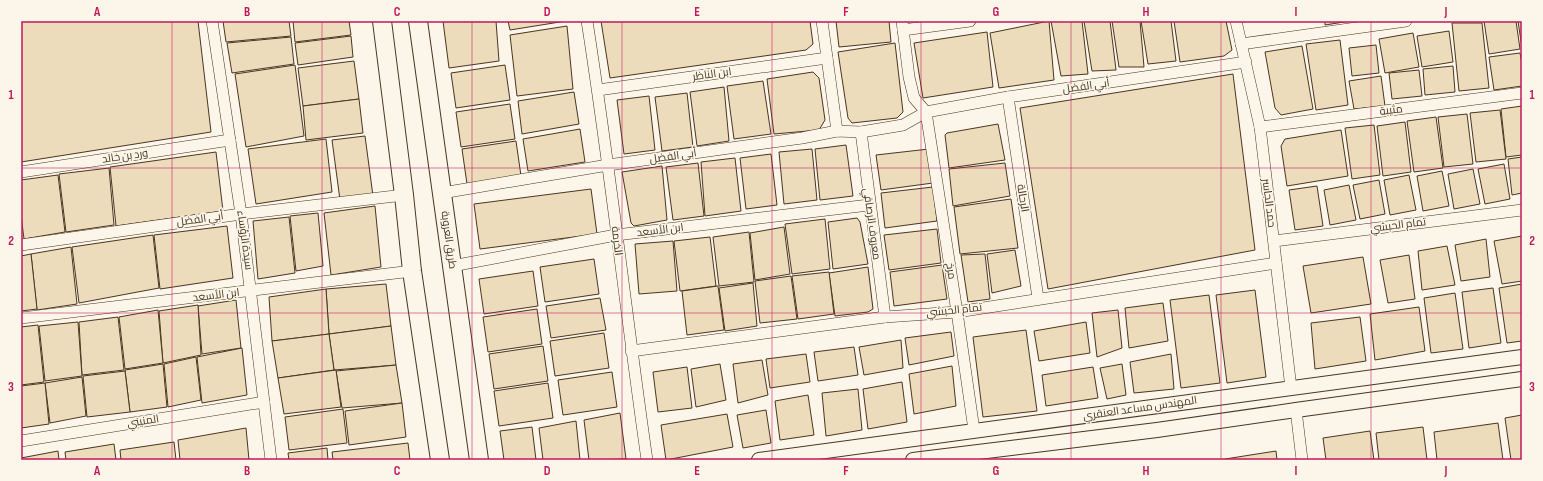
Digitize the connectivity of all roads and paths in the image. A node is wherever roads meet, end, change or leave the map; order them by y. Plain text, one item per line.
1 (212, 21) edge
2 (382, 21) edge
3 (418, 21) edge
4 (587, 21) edge
5 (822, 21) edge
6 (970, 21) edge
7 (1236, 21) edge
8 (1406, 21) edge
9 (903, 25) edge
10 (1241, 44) junction
11 (826, 58) junction
12 (1246, 62) junction
13 (598, 90) junction
14 (1522, 93) edge
15 (1008, 97) junction
16 (926, 112) junction
17 (1260, 127) junction
18 (837, 131) junction
19 (860, 132) junction
20 (230, 140) junction
21 (608, 165) junction
22 (21, 172) edge
23 (442, 193) junction
24 (404, 195) junction
25 (869, 205) junction
26 (1522, 210) edge
27 (241, 214) junction
28 (616, 235) junction
29 (1274, 241) junction
30 (21, 245) edge
31 (1276, 263) junction
32 (452, 266) junction
33 (412, 271) junction
34 (252, 291) junction
35 (1038, 298) junction
36 (957, 312) junction
37 (885, 317) junction
38 (21, 318) edge
39 (631, 351) junction
40 (1522, 356) edge
41 (1522, 379) edge
42 (1291, 388) junction
43 (264, 402) junction
44 (1296, 410) junction
45 (1038, 422) junction
46 (974, 430) junction
47 (21, 441) edge
48 (1041, 444) junction
49 (980, 456) edge
50 (272, 460) edge
51 (440, 460) edge
52 (479, 460) edge
53 (647, 460) edge
54 (759, 460) edge
55 (913, 460) edge
56 (1302, 460) edge

1 - 20 street, سيدة الرؤساء
2 - 24 main road
3 - 23 main road, طريق العروبة
4 - 13 street, الخرمة
5 - 11 street
6 - 9 street
7 - 10 street, حمد الجاسر
8 - 10 street
9 - 16 street, مرخ
10 - 12 street, حمد الجاسر
11 - 13 street, ابن الناظر
11 - 18 street
12 - 15 street, أبي الفضل
12 - 17 street, حمد الجاسر
13 - 21 street, الخرمة
14 - 17 street, مثيبة
15 - 16 street, أبي الفضل
15 - 35 street, الرحالة
16 - 19 street, أبي الفضل
16 - 36 street, مرخ
17 - 29 street, حمد الجاسر
18 - 19 street, أبي الفضل
18 - 21 street, أبي الفضل
19 - 25 street, معروف الرصافي
20 - 22 street, ورد بن خالد
20 - 27 street, سيدة الرؤساء
21 - 23 street, أبي الفضل
21 - 28 street, الخرمة
23 - 32 main road, طريق العروبة
24 - 27 street, أبي الفضل
24 - 33 main road
25 - 28 street, ابن الأسعد
25 - 37 street, معروف الرصافي
26 - 29 street, تمام الحبشي
27 - 30 street, أبي الفضل
27 - 34 street, سيدة الرؤساء
28 - 32 street, ابن الأسعد
28 - 39 street, الخرمة
29 - 31 street, حمد الجاسر
31 - 35 street, تمام الحبشي
31 - 42 street, حمد الجاسر
32 - 52 main road, طريق العروبة
33 - 34 street, ابن الأسعد
33 - 51 main road
34 - 38 street, ابن الأسعد
34 - 43 street, سيدة الرؤساء
35 - 36 street, تمام الحبشي
36 - 37 street, تمام الحبشي
36 - 46 street, مرخ
37 - 39 street, تمام الحبشي
39 - 53 street, الخرمة
40 - 42 street, المهندس مساعد العنقري
41 - 44 street, المهندس مساعد العنقري
42 - 45 street, المهندس مساعد العنقري
43 - 47 street, المنيني
43 - 50 street, سيدة الرؤساء
44 - 48 street, المهندس مساعد العنقري
44 - 56 street
45 - 46 street, المهندس مساعد العنقري
45 - 48 street
46 - 54 street, المهندس مساعد العنقري
48 - 49 street, المهندس مساعد العنقري
49 - 55 street, المهندس مساعد العنقري

